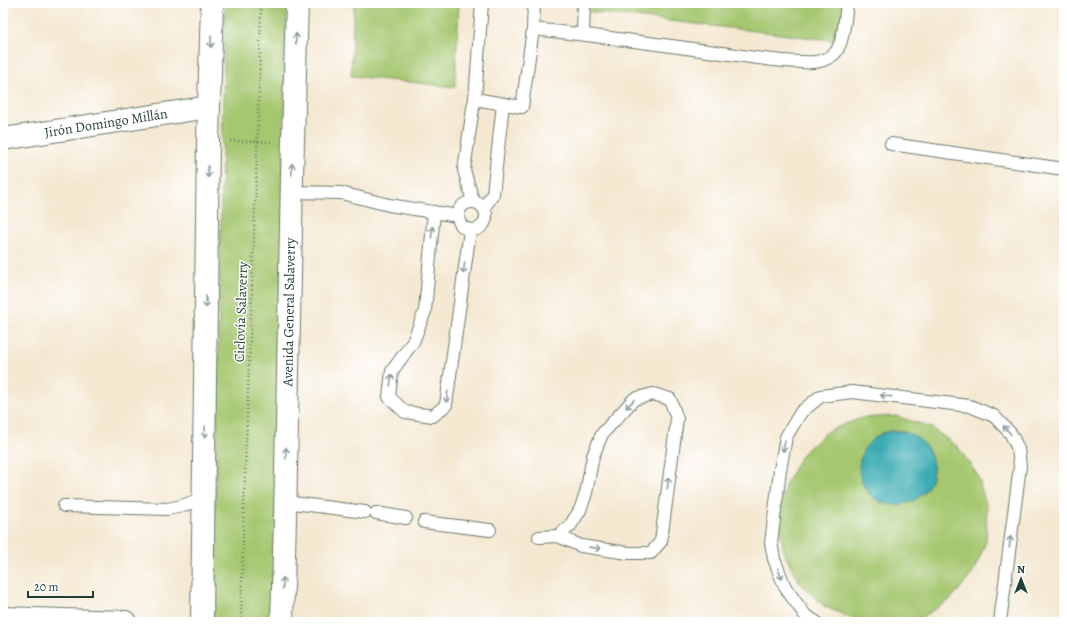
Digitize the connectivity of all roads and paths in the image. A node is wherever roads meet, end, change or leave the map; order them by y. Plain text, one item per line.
1 (212, 3) edge
2 (261, 3) edge
3 (297, 3) edge
4 (482, 3) edge
5 (534, 3) edge
6 (584, 3) edge
7 (847, 3) edge
8 (533, 29) junction
9 (583, 34) junction
10 (475, 99) junction
11 (503, 104) junction
12 (209, 107) junction
13 (3, 139) edge
14 (208, 140) junction
15 (257, 142) junction
16 (293, 143) junction
17 (891, 144) dead end
18 (1064, 169) edge
19 (291, 192) junction
20 (473, 202) junction
21 (484, 208) junction
22 (434, 212) junction
23 (458, 216) junction
24 (470, 230) junction
25 (204, 498) junction
26 (285, 502) junction
27 (64, 506) dead end
28 (406, 518) dead end
29 (424, 522) dead end
30 (490, 530) dead end
31 (558, 536) junction
32 (539, 537) dead end
33 (3, 618) edge
34 (125, 622) edge
35 (202, 622) edge
36 (241, 622) edge
37 (282, 622) edge
38 (816, 622) edge
39 (1000, 622) edge

1 -> 12 main road
2 - 15 path, Ciclovía Salaverry
16 -> 3 main road, Avenida General Salaverry
4 - 10 lane
5 - 8 lane
6 - 9 lane
7 - 9 lane
8 - 9 lane
8 - 11 lane
10 - 11 lane
10 - 20 lane
11 - 21 lane
12 - 13 main road, Jirón Domingo Millán
12 - 14 main road
14 - 15 path
14 -> 25 main road
15 - 16 path
15 - 36 path, Ciclovía Salaverry
19 -> 16 main road, Avenida General Salaverry
17 - 18 lane
19 - 22 lane
26 -> 19 main road, Avenida General Salaverry
20 - 21 lane
20 - 23 lane
21 - 24 lane
22 - 23 lane
24 -> 22 lane
23 - 24 lane
25 - 27 lane
25 - 35 main road
26 - 28 lane
37 -> 26 main road, Avenida General Salaverry
29 - 30 lane
31 -> 31 lane
31 - 32 lane
33 - 34 main road
39 -> 38 lane

